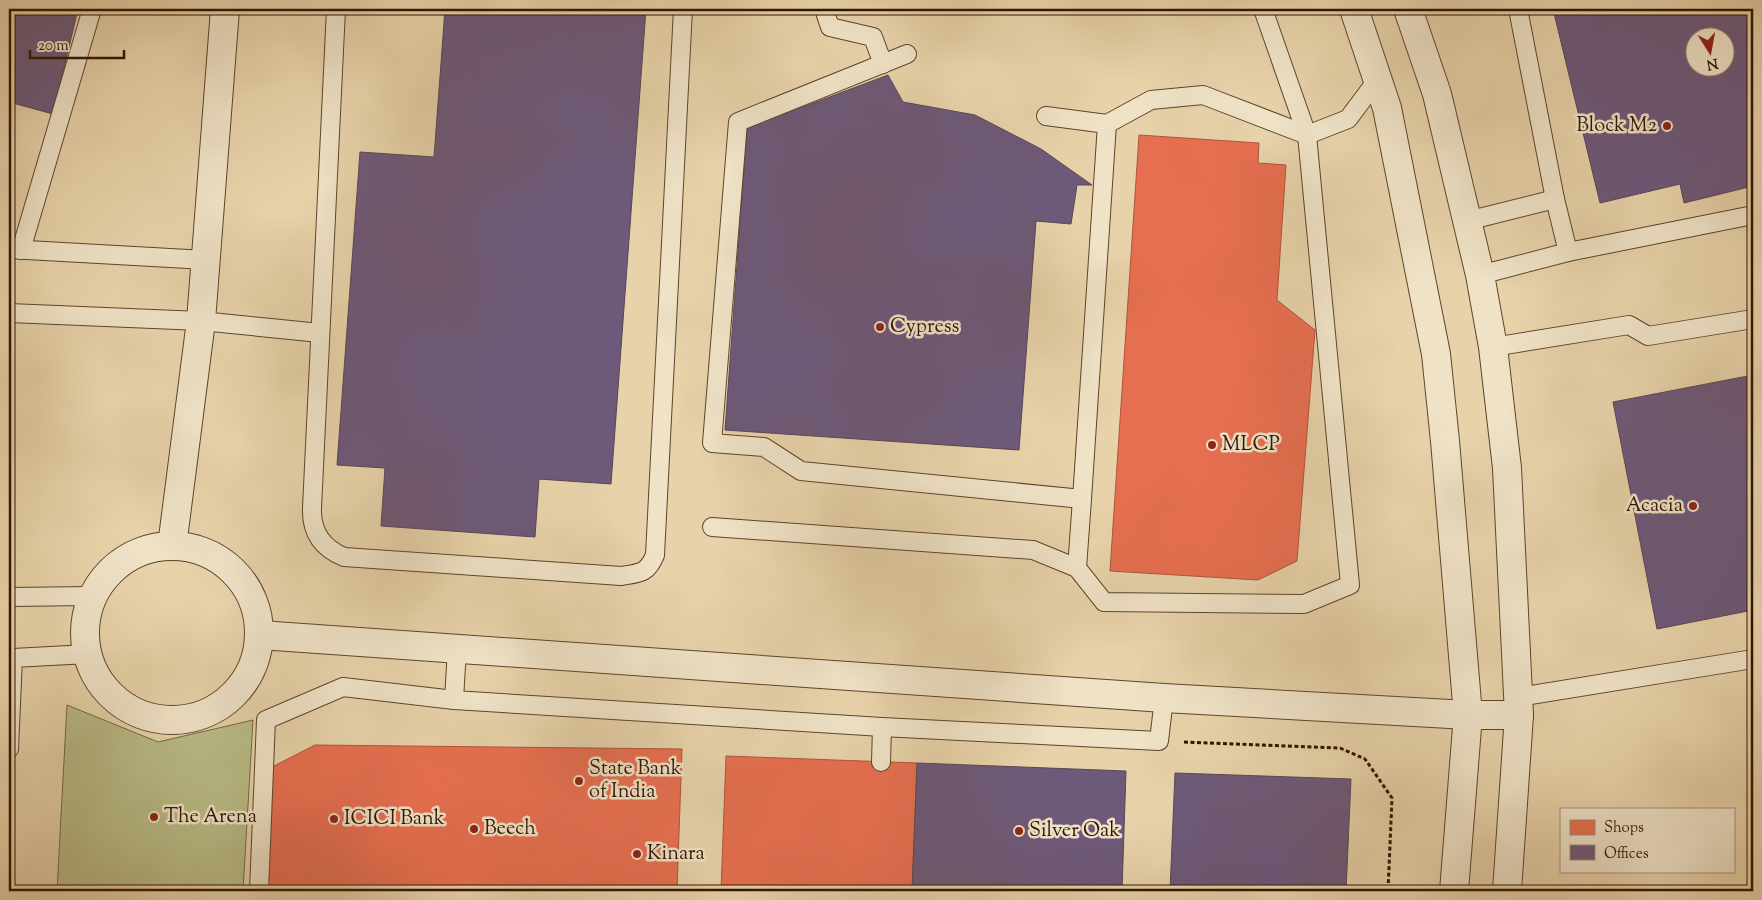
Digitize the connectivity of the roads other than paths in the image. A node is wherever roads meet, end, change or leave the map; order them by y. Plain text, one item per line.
1 (92, 9) edge
2 (225, 9) edge
3 (336, 9) edge
4 (682, 9) edge
5 (824, 9) edge
6 (1263, 9) edge
7 (1354, 9) edge
8 (1408, 9) edge
9 (1518, 9) edge
10 (907, 54) dead end
11 (883, 64) junction
12 (1378, 79) junction
13 (1046, 116) dead end
14 (1107, 124) junction
15 (1307, 135) junction
16 (1555, 199) junction
17 (1753, 215) edge
18 (1467, 221) junction
19 (15, 249) edge
20 (1568, 252) junction
21 (206, 260) junction
22 (1480, 275) junction
23 (9, 313) edge
24 (1753, 318) edge
25 (201, 321) junction
26 (320, 333) junction
27 (1493, 347) junction
28 (1082, 500) junction
29 (712, 527) dead end
30 (172, 546) junction
31 (1077, 568) junction
32 (91, 596) junction
33 (9, 597) edge
34 (260, 635) junction
35 (457, 648) junction
36 (88, 654) junction
37 (11, 658) edge
38 (1753, 659) edge
39 (1164, 698) junction
40 (454, 700) junction
41 (1519, 706) junction
42 (1468, 714) junction
43 (882, 727) junction
44 (9, 749) edge
45 (881, 762) dead end
46 (259, 891) edge
47 (1454, 891) edge
48 (1507, 891) edge

1 - 19 lane
2 - 21 street
3 - 26 lane
4 - 26 lane
5 - 11 lane
6 - 15 lane
7 - 12 street
8 - 18 street
9 - 16 lane
10 - 11 lane
11 - 28 lane
12 - 15 lane
12 - 42 street
13 - 14 lane
14 - 15 lane
14 - 28 lane
15 - 31 lane
16 - 18 lane
16 - 20 lane
17 - 20 lane
18 - 22 street
19 - 21 lane
20 - 22 lane
21 - 25 street
22 - 27 street
23 - 25 lane
24 - 27 lane
25 - 26 lane
25 - 30 street
27 - 41 street
28 - 31 lane
29 - 31 lane
30 - 32 street
30 - 34 street
32 - 33 lane
32 - 36 street
34 - 35 street
34 - 36 street
35 - 39 street
35 - 40 lane
36 - 37 lane
37 - 44 lane
38 - 41 lane
39 - 42 street
39 - 43 lane
40 - 43 lane
40 - 46 lane
41 - 42 street
41 - 48 street
42 - 47 street
43 - 45 lane

